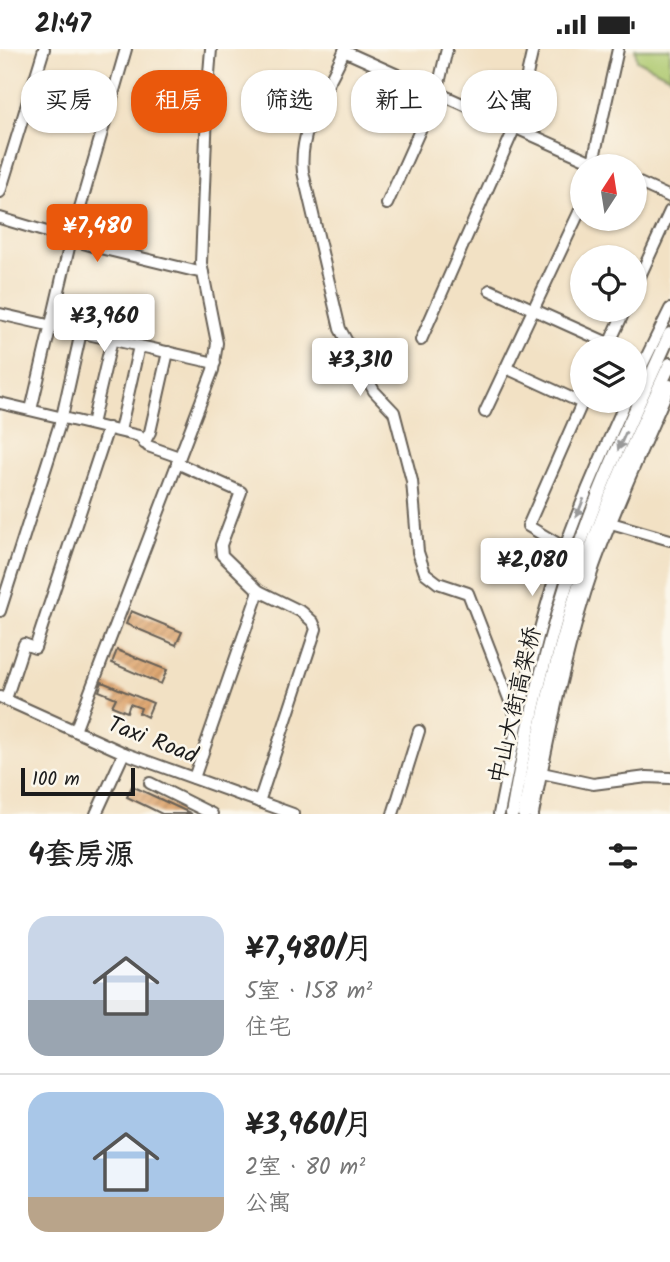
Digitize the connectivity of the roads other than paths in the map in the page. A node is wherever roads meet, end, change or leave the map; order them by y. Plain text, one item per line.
1 (44, 49) edge
2 (126, 49) edge
3 (211, 49) edge
4 (447, 49) edge
5 (533, 49) edge
6 (618, 49) edge
7 (345, 50) edge
8 (389, 70) edge
9 (442, 70) edge
10 (528, 70) edge
11 (419, 133) edge
12 (512, 133) edge
13 (528, 133) edge
14 (575, 154) edge
15 (601, 154) edge
16 (648, 187) edge
17 (0, 192) edge
18 (670, 197) edge
19 (387, 204) dead end
20 (670, 211) edge
21 (0, 218) edge
22 (570, 231) edge
23 (71, 239) junction
24 (647, 261) edge
25 (203, 273) junction
26 (490, 290) dead end
27 (534, 309) junction
28 (670, 309) edge
29 (0, 314) edge
30 (50, 325) junction
31 (81, 332) junction
32 (670, 334) edge
33 (589, 336) edge
34 (112, 339) junction
35 (421, 340) dead end
36 (139, 346) junction
37 (647, 346) edge
38 (168, 352) junction
39 (215, 363) junction
40 (670, 364) edge
41 (506, 368) junction
42 (670, 385) edge
43 (570, 397) edge
44 (0, 403) edge
45 (31, 410) junction
46 (485, 412) dead end
47 (577, 413) edge
48 (621, 413) edge
49 (62, 417) junction
50 (92, 424) junction
51 (114, 429) junction
52 (145, 443) junction
53 (178, 460) junction
54 (611, 523) junction
55 (670, 540) edge
56 (565, 548) junction
57 (259, 591) junction
58 (0, 611) edge
59 (3, 698) edge
60 (518, 722) junction
61 (75, 731) junction
62 (419, 731) dead end
63 (124, 753) junction
64 (542, 773) junction
65 (194, 778) junction
66 (670, 778) edge
67 (150, 783) dead end
68 (259, 802) junction
69 (206, 813) edge
70 (96, 814) edge
71 (293, 814) edge
72 (393, 814) edge
73 (499, 814) edge
74 (512, 814) edge
75 (524, 814) edge
76 (533, 814) edge

1 - 17 street
2 - 23 street
3 - 25 street
4 - 9 street
5 - 10 street
6 - 15 street
7 - 8 street
7 - 60 street
11 - 19 street
12 - 35 street
13 - 14 street
16 - 18 street
20 - 24 street
21 - 23 street
22 - 27 street
23 - 25 street
23 - 30 street
25 - 39 street
26 - 27 street
27 - 33 street
27 - 41 street
28 - 37 street
29 - 30 street
30 - 31 street
30 - 45 street
31 - 34 street
31 - 49 street
32 -> 74 main road, 中山大街高架桥
34 - 36 street
34 - 50 street
36 - 38 street
36 - 51 street
38 - 39 street
38 - 52 street
39 - 53 street
40 - 75 main road, 中山大街高架桥
41 - 43 street
41 - 46 street
42 - 54 street
44 - 45 street
45 - 49 street
47 - 56 street
48 -> 56 street
49 - 50 street
49 - 58 street
50 - 51 street
51 - 52 street
51 - 59 street
52 - 53 street
53 - 57 street
53 - 61 street
54 - 55 street
54 - 64 street
56 - 60 street
57 - 65 street
57 - 68 street
59 - 61 street, Taxi Road
60 - 73 street
61 - 63 street, Taxi Road
62 - 72 street
63 - 65 street, Taxi Road
63 - 70 street
64 - 66 street
64 - 76 street
65 - 68 street, Taxi Road
67 - 69 street
68 - 71 street, Taxi Road

